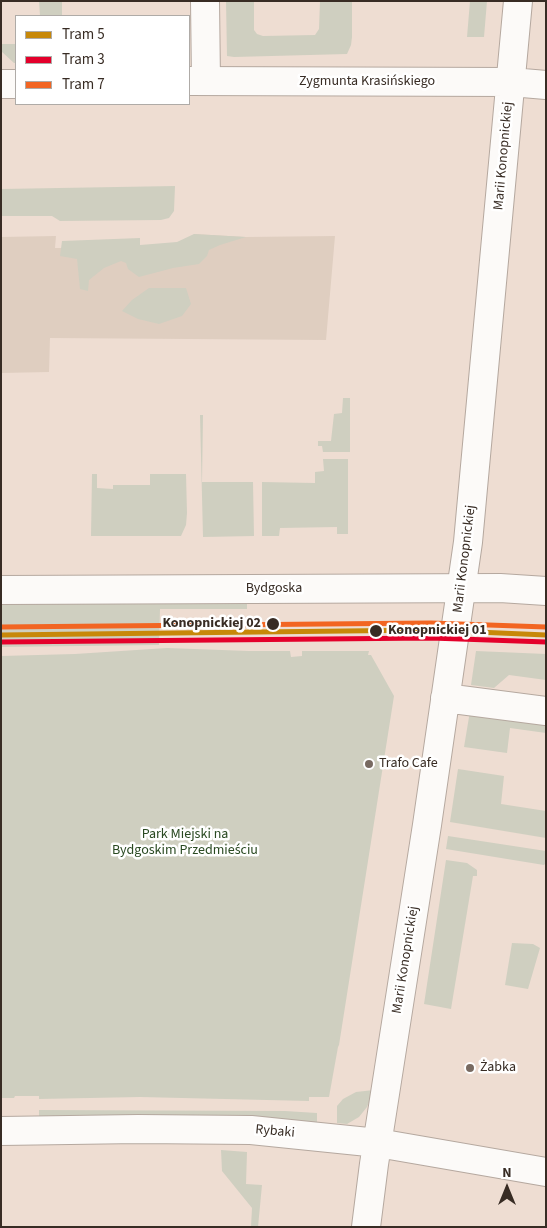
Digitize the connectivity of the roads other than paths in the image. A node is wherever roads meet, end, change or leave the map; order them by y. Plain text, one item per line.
1 (205, 1) edge
2 (518, 1) edge
3 (197, 82) edge
4 (511, 82) junction
5 (1, 84) edge
6 (15, 84) edge
7 (546, 85) edge
8 (462, 588) junction
9 (1, 590) edge
10 (546, 591) edge
11 (446, 698) junction
12 (546, 711) edge
13 (1, 1131) edge
14 (378, 1143) junction
15 (546, 1172) edge
16 (366, 1227) edge

1 - 3 street
2 - 4 street, Marii Konopnickiej
3 - 4 street, Zygmunta Krasińskiego
4 - 7 street, Zygmunta Krasińskiego
4 - 8 street, Marii Konopnickiej
5 - 6 street
8 - 9 street, Bydgoska
8 - 10 street, Bydgoska
8 - 11 street, Marii Konopnickiej
11 - 12 street
11 - 14 street, Marii Konopnickiej
13 - 14 street, Rybaki
14 - 15 street, Rybaki
14 - 16 street, Marii Konopnickiej

